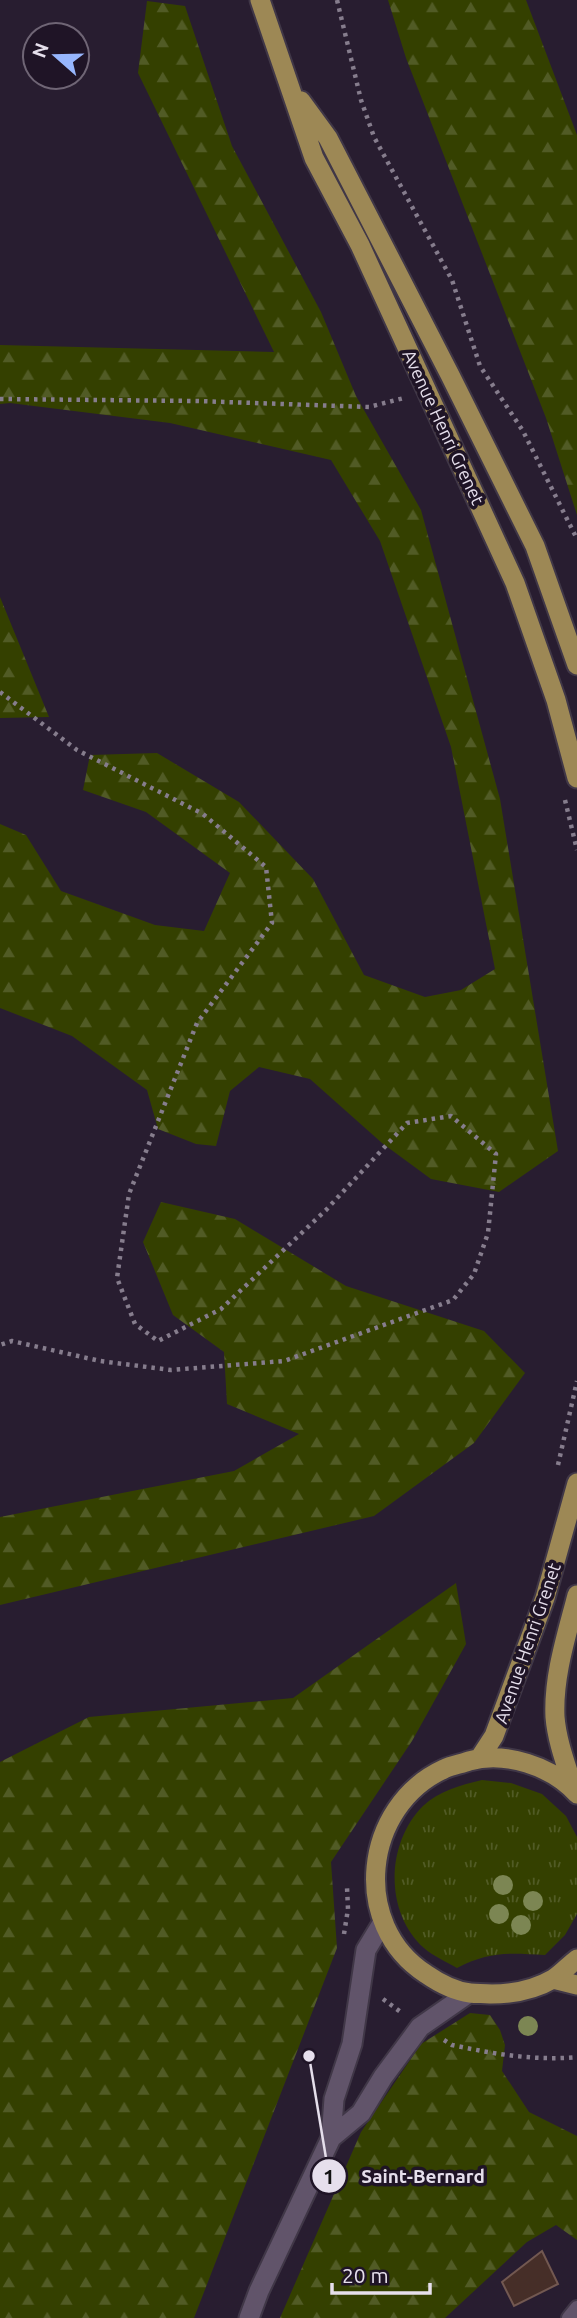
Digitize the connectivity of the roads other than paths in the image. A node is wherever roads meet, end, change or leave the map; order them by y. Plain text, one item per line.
1 (260, 0) edge
2 (289, 85) junction
3 (577, 665) edge
4 (577, 778) edge
5 (577, 1483) edge
6 (577, 1595) edge
7 (479, 1759) junction
8 (576, 1792) edge
9 (383, 1922) junction
10 (577, 1959) edge
11 (553, 1979) junction
12 (577, 1985) edge
13 (469, 1993) junction
14 (331, 2138) junction
15 (577, 2308) edge
16 (249, 2318) edge
17 (569, 2318) edge

1 - 2 main road, Avenue Henri Grenet
2 - 3 main road, Avenue Henri Grenet
2 - 4 main road, Avenue Henri Grenet
5 - 7 main road, Avenue Henri Grenet
6 - 8 main road, Avenue Henri Grenet
7 - 8 main road
7 - 9 main road
9 - 13 main road
9 - 14 street
10 - 11 main road
11 - 12 main road
11 - 13 main road
13 - 14 street
14 - 16 street
15 - 17 lane

